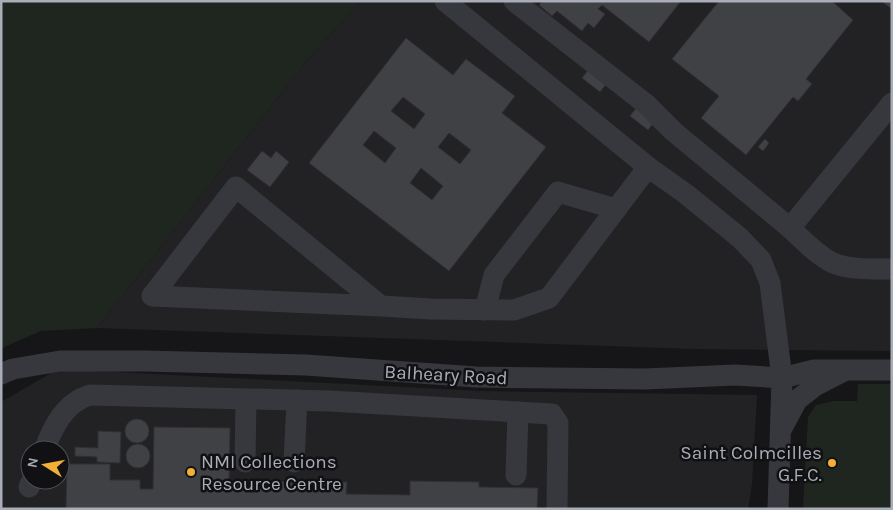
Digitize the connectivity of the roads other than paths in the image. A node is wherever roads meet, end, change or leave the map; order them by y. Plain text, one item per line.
1 (445, 1) edge
2 (514, 1) edge
3 (892, 103) edge
4 (648, 167) junction
5 (616, 209) junction
6 (790, 228) junction
7 (892, 269) edge
8 (380, 306) junction
9 (485, 310) junction
10 (846, 370) junction
11 (892, 370) edge
12 (1, 374) edge
13 (782, 378) junction
14 (246, 399) junction
15 (297, 400) junction
16 (518, 412) junction
17 (780, 432) junction
18 (49, 440) edge
19 (245, 462) dead end
20 (294, 462) dead end
21 (516, 474) dead end
22 (557, 509) edge
23 (778, 509) edge

1 - 4 street
2 - 6 street
3 - 6 street
4 - 5 street
4 - 13 street
5 - 9 street
5 - 9 street
6 - 7 street
8 - 8 street
8 - 9 street
10 - 11 street, Balheary Road
10 - 13 street, Balheary Road
10 - 17 street
12 - 13 street, Balheary Road
13 - 17 street
14 - 15 street
14 - 18 street
14 - 19 street
15 - 16 street
15 - 20 street
16 - 21 street
16 - 22 street
17 - 23 street

